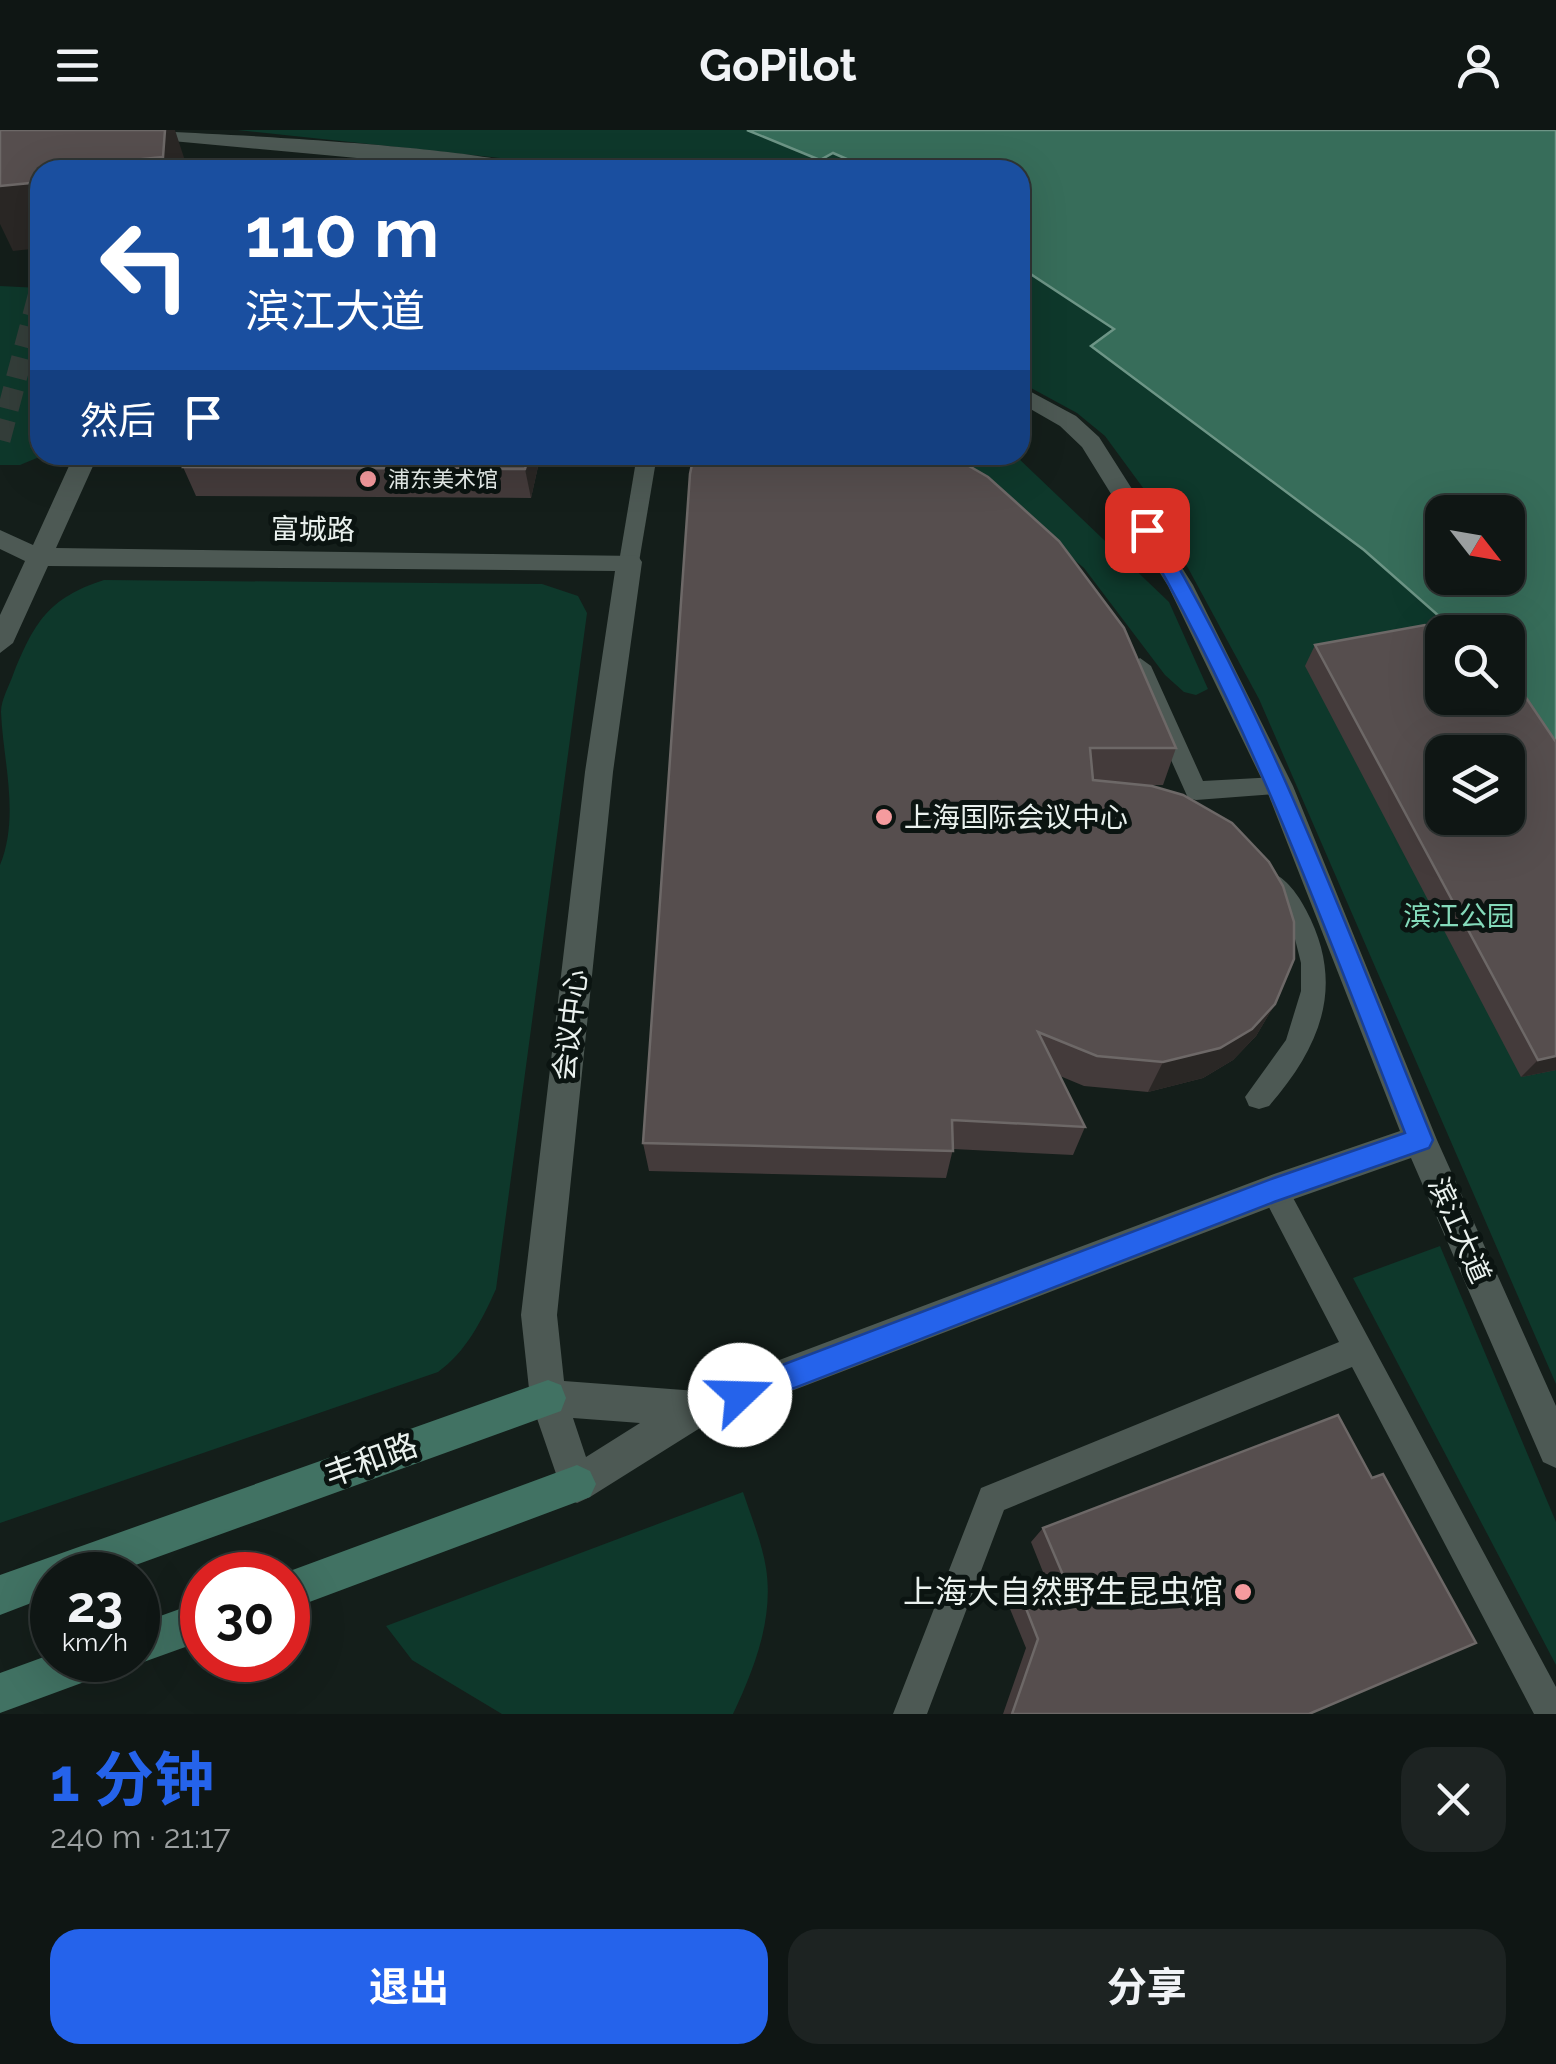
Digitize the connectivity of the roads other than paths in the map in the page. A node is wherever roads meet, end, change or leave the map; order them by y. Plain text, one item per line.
1 (118, 130) edge
2 (280, 144) junction
3 (267, 160) edge
4 (430, 160) edge
5 (1030, 399) edge
6 (81, 465) edge
7 (646, 465) edge
8 (0, 539) edge
9 (38, 557) junction
10 (629, 562) junction
11 (0, 643) edge
12 (1132, 653) edge
13 (1279, 786) junction
14 (1196, 791) junction
15 (1207, 816) edge
16 (1252, 867) edge
17 (1260, 1097) dead end
18 (1420, 1140) junction
19 (1274, 1190) junction
20 (1358, 1349) junction
21 (548, 1398) junction
22 (698, 1409) junction
23 (1556, 1449) edge
24 (577, 1484) junction
25 (117, 1552) edge
26 (310, 1582) edge
27 (30, 1584) edge
28 (0, 1595) edge
29 (30, 1682) edge
30 (0, 1692) edge
31 (1551, 1712) edge
32 (910, 1714) edge

1 - 2 street
2 - 3 street
2 - 4 street
5 - 13 street, 滨江大道
6 - 9 street
7 - 10 lane
8 - 9 street, 富城路
9 - 10 street, 富城路
9 - 11 street
10 - 21 street, 会议中心
12 - 14 lane
13 - 14 lane
13 - 18 street, 滨江大道
14 - 15 lane
16 - 17 lane
18 - 19 street, 丰和路
18 - 23 street, 滨江大道
19 - 20 lane
19 - 22 street, 丰和路
20 - 31 lane
20 - 32 lane
21 - 22 street, 丰和路
21 - 24 street, 会议中心
21 - 25 street, 丰和路
22 - 24 street, 丰和路
24 - 26 street, 丰和路
27 - 28 street, 丰和路
29 - 30 street

